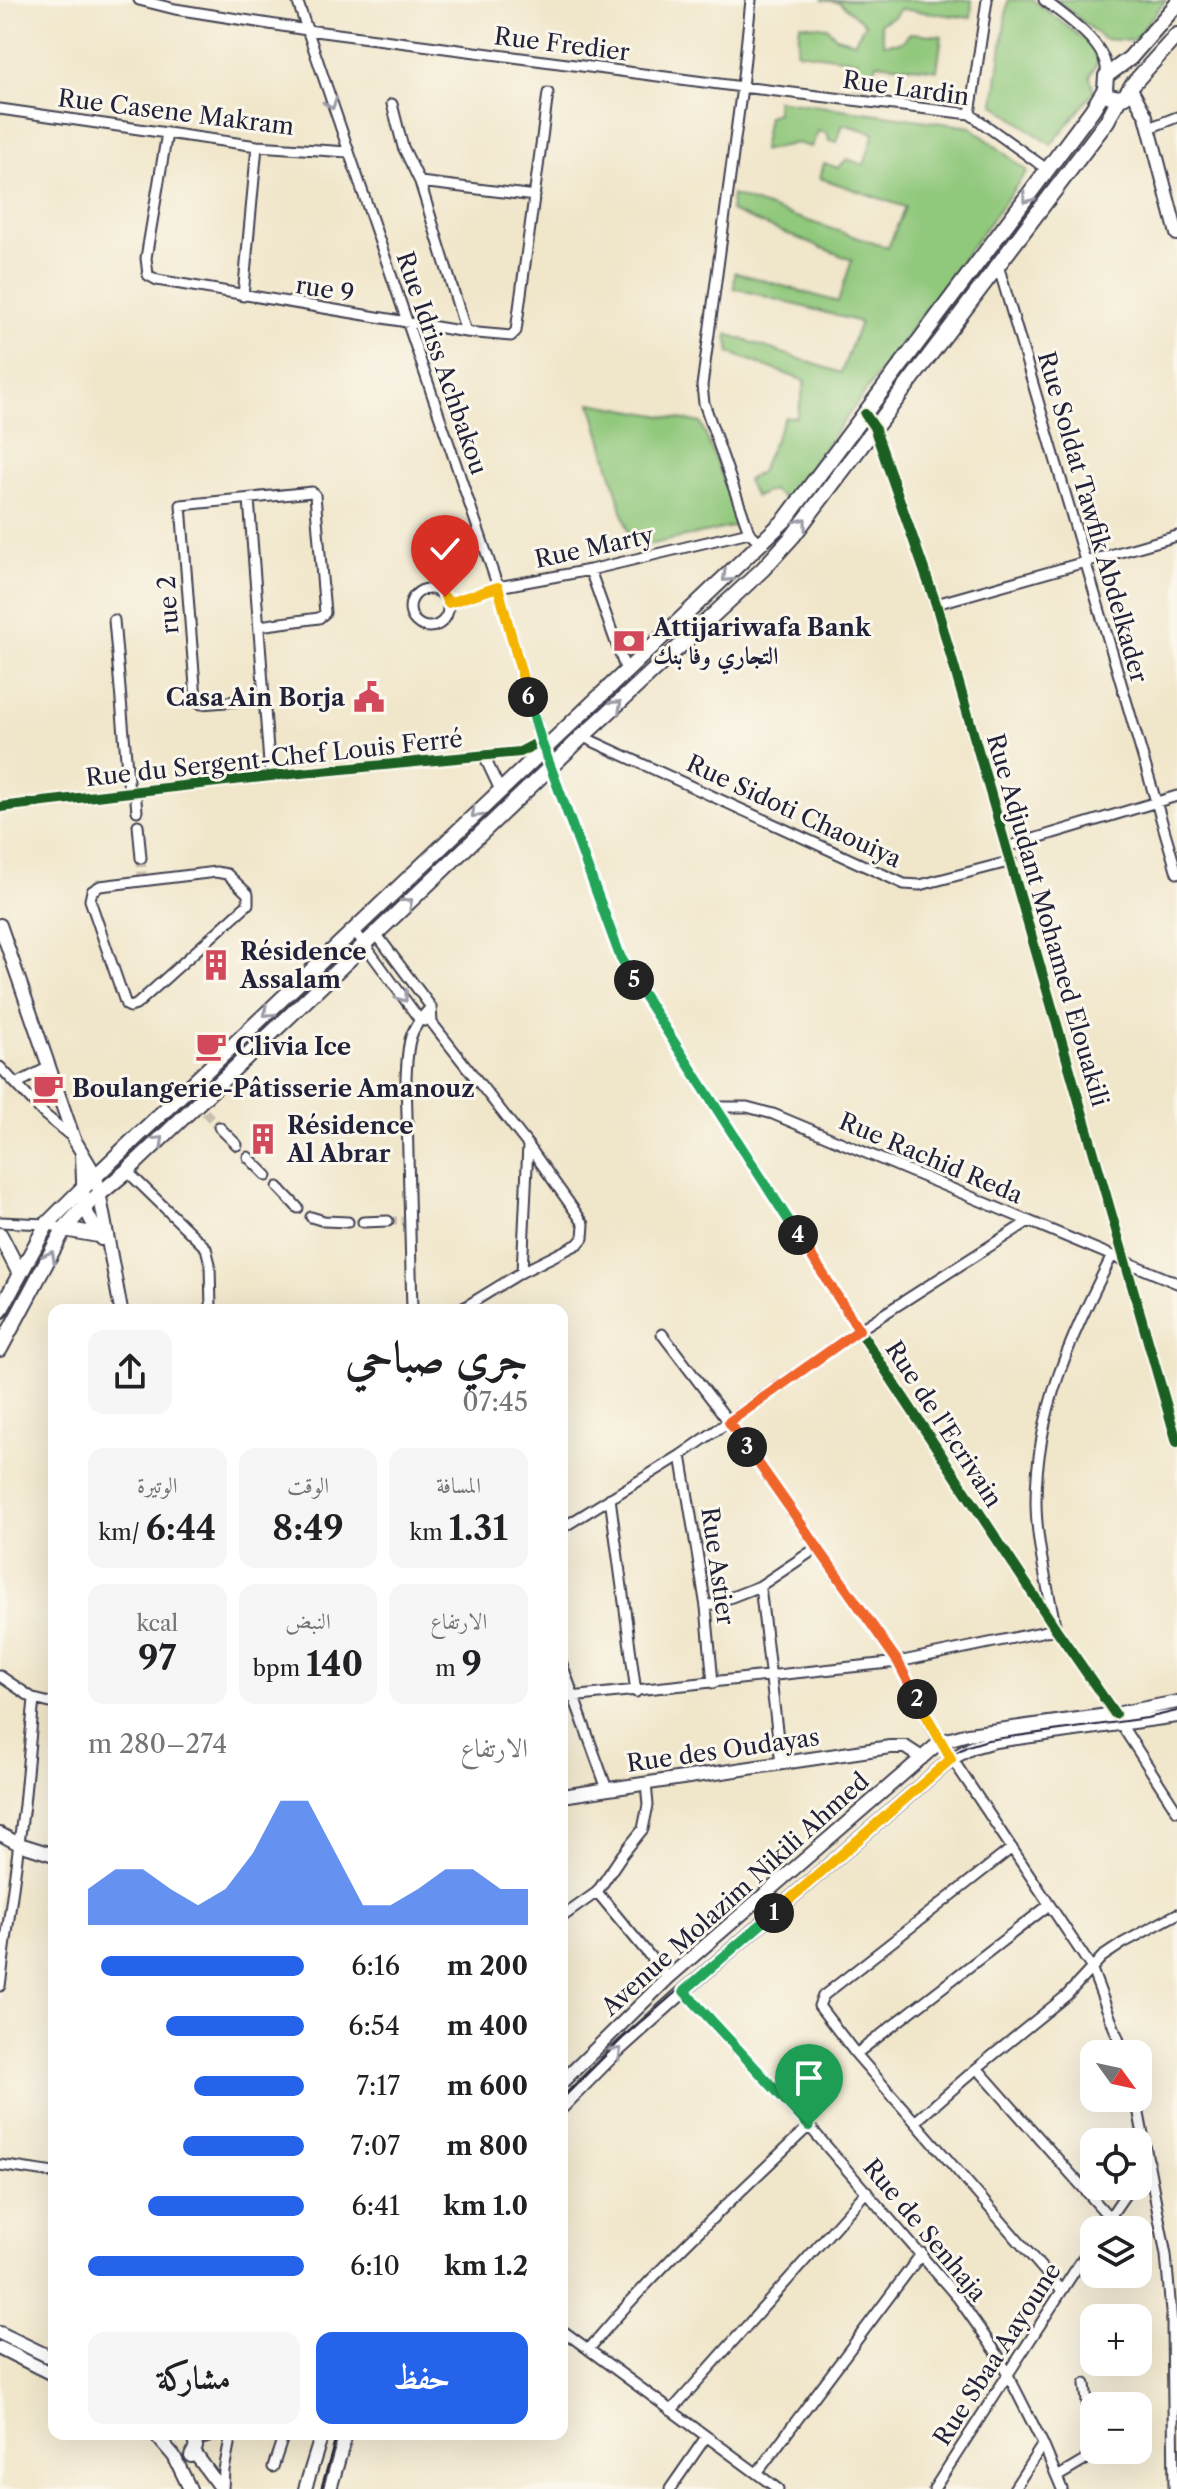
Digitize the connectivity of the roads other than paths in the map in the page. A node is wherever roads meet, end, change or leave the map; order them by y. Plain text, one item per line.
1 (139, 0) edge
2 (297, 0) edge
3 (751, 0) edge
4 (987, 0) edge
5 (1044, 0) edge
6 (153, 2) edge
7 (1177, 4) edge
8 (307, 30) junction
9 (1177, 35) edge
10 (1107, 79) junction
11 (742, 87) junction
12 (1126, 92) junction
13 (548, 93) dead end
14 (392, 104) dead end
15 (0, 109) edge
16 (970, 114) junction
17 (1175, 118) edge
18 (1147, 122) junction
19 (167, 133) junction
20 (257, 146) junction
21 (348, 152) junction
22 (1048, 170) junction
23 (420, 182) junction
24 (535, 196) junction
25 (1177, 234) edge
26 (998, 265) junction
27 (243, 296) junction
28 (408, 321) junction
29 (466, 332) junction
30 (870, 421) junction
31 (249, 499) junction
32 (749, 532) junction
33 (1177, 536) edge
34 (762, 544) junction
35 (1087, 562) junction
36 (590, 570) junction
37 (498, 587) junction
38 (448, 603) junction
39 (936, 604) junction
40 (114, 620) dead end
41 (259, 626) junction
42 (626, 671) junction
43 (264, 699) junction
44 (565, 730) junction
45 (583, 736) junction
46 (543, 745) junction
47 (484, 756) junction
48 (551, 769) junction
49 (270, 776) junction
50 (500, 790) junction
51 (132, 792) junction
52 (1177, 796) edge
53 (1156, 802) junction
54 (0, 807) edge
55 (137, 811) dead end
56 (138, 825) dead end
57 (1007, 847) junction
58 (141, 858) tunnel mouth
59 (1012, 861) junction
60 (1177, 873) edge
61 (143, 878) joint
62 (0, 925) edge
63 (359, 925) junction
64 (371, 939) junction
65 (431, 1007) junction
66 (419, 1019) junction
67 (432, 1023) junction
68 (0, 1067) edge
69 (49, 1067) junction
70 (16, 1084) junction
71 (716, 1107) junction
72 (219, 1127) tunnel mouth
73 (74, 1139) junction
74 (237, 1145) dead end
75 (528, 1145) junction
76 (82, 1153) junction
77 (248, 1157) dead end
78 (127, 1171) junction
79 (96, 1176) junction
80 (267, 1176) dead end
81 (278, 1187) dead end
82 (82, 1189) junction
83 (101, 1192) junction
84 (84, 1207) junction
85 (298, 1208) dead end
86 (311, 1217) dead end
87 (388, 1221) tunnel mouth
88 (1029, 1221) junction
89 (0, 1222) edge
90 (348, 1222) dead end
91 (363, 1222) dead end
92 (47, 1224) junction
93 (64, 1229) junction
94 (0, 1235) edge
95 (98, 1235) junction
96 (108, 1248) junction
97 (1112, 1256) junction
98 (1126, 1262) junction
99 (522, 1272) junction
100 (20, 1274) junction
101 (1177, 1283) edge
102 (120, 1304) edge
103 (211, 1304) edge
104 (412, 1304) edge
105 (470, 1304) edge
106 (0, 1311) edge
107 (859, 1330) junction
108 (662, 1334) dead end
109 (0, 1349) edge
110 (729, 1422) junction
111 (1177, 1442) edge
112 (681, 1455) junction
113 (610, 1498) junction
114 (568, 1524) edge
115 (818, 1547) junction
116 (760, 1586) junction
117 (706, 1607) junction
118 (1056, 1629) junction
119 (898, 1662) junction
120 (0, 1676) edge
121 (772, 1676) junction
122 (568, 1680) edge
123 (713, 1683) junction
124 (636, 1692) junction
125 (574, 1696) junction
126 (568, 1697) edge
127 (34, 1699) junction
128 (48, 1702) edge
129 (1177, 1702) edge
130 (1177, 1716) edge
131 (1118, 1720) junction
132 (940, 1742) junction
133 (951, 1759) junction
134 (917, 1762) junction
135 (781, 1764) junction
136 (646, 1784) junction
137 (607, 1789) junction
138 (568, 1795) edge
139 (1177, 1811) edge
140 (0, 1834) edge
141 (19, 1844) junction
142 (1012, 1848) junction
143 (48, 1853) edge
144 (597, 1892) junction
145 (1049, 1905) junction
146 (568, 1913) edge
147 (1177, 1914) edge
148 (1091, 1967) junction
149 (668, 1978) junction
150 (0, 1986) edge
151 (684, 1991) junction
152 (1119, 2040) edge
153 (856, 2054) junction
154 (977, 2068) junction
155 (568, 2076) edge
156 (568, 2101) edge
157 (915, 2122) junction
158 (809, 2126) junction
159 (0, 2165) edge
160 (48, 2172) edge
161 (1152, 2178) edge
162 (867, 2191) junction
163 (1108, 2216) edge
164 (922, 2253) junction
165 (1080, 2262) edge
166 (1061, 2290) junction
167 (0, 2333) edge
168 (568, 2334) edge
169 (0, 2348) edge
170 (589, 2349) junction
171 (48, 2356) edge
172 (48, 2372) edge
173 (1009, 2375) junction
174 (1085, 2384) dead end
175 (671, 2411) junction
176 (706, 2437) junction
177 (230, 2440) edge
178 (282, 2440) edge
179 (320, 2440) edge
180 (344, 2440) edge
181 (172, 2441) edge
182 (194, 2442) edge
183 (1043, 2444) junction
184 (273, 2467) dead end
185 (757, 2473) junction
186 (1057, 2477) junction
187 (190, 2489) edge
188 (222, 2489) edge
189 (305, 2489) edge
190 (330, 2489) edge
191 (670, 2489) edge
192 (778, 2489) edge
193 (934, 2489) edge
194 (1014, 2489) edge
195 (1062, 2489) edge
196 (1174, 2489) edge

1 - 6 street, Rue Fredier
2 - 8 street, Rue Idriss Achbakou
3 - 11 street
4 - 16 street
5 - 10 street
6 - 8 street, Rue Fredier
7 - 10 main road
8 - 11 street, Rue Fredier
8 -> 21 street, Rue Idriss Achbakou
9 - 12 main road
10 - 12 main road
10 - 12 main road
10 - 22 main road
11 - 16 street, Rue Lardin
11 - 32 street
12 - 18 street
12 - 26 main road
13 - 24 street
14 - 23 street
15 - 19 street, Rue Casene Makram
16 - 22 street, Rue Lardin
17 - 18 street
18 - 25 street
19 - 20 street, Rue Casene Makram
19 - 27 street, rue 9
20 - 21 street, Rue Casene Makram
20 - 27 street
21 - 28 street, Rue Idriss Achbakou
22 -> 30 main road
23 - 24 street
23 - 29 street
24 - 29 street, rue 9
26 - 30 main road
26 - 35 street, Rue Soldat Tawfik Abdelkader
27 - 28 street, rue 9
28 - 29 street, rue 9
28 - 37 street, Rue Idriss Achbakou
30 - 34 main road
30 - 39 street, Rue Adjudant Mohamed Elouakili
45 -> 30 main road
31 - 41 street
31 - 41 street
31 - 43 street, rue 2
32 - 34 street
32 - 36 street, Rue Marty
33 - 35 street
34 -> 42 main road
35 - 39 street
35 - 53 street, Rue Soldat Tawfik Abdelkader
36 - 37 street, Rue Marty
36 - 42 street
37 - 38 street, Rue Marty
37 - 46 street, Rue Idriss Achbakou
38 - 38 street
39 - 57 street, Rue Adjudant Mohamed Elouakili
40 - 51 street
41 - 43 street
42 - 44 main road
43 - 49 street
44 - 45 street, Rue Sidoti Chaouiya
44 - 46 main road
45 - 48 main road
45 - 59 street, Rue Sidoti Chaouiya
46 - 47 street, Rue du Sergent-Chef Louis Ferré
46 - 48 street, Rue Idriss Achbakou
46 - 50 main road
47 - 49 street, Rue du Sergent-Chef Louis Ferré
47 - 50 street
64 -> 48 main road
48 - 71 street, Rue de l'Ecrivain
49 - 51 street, Rue du Sergent-Chef Louis Ferré
50 -> 63 main road
51 - 54 street, Rue du Sergent-Chef Louis Ferré
51 - 55 street
52 - 53 street
53 - 57 street
53 - 60 street, Rue Soldat Tawfik Abdelkader
56 - 58 street
57 - 59 street, Rue Adjudant Mohamed Elouakili
59 - 98 street, Rue Adjudant Mohamed Elouakili
61 - 61 street
62 - 69 street
63 - 64 street
63 - 64 street
63 -> 79 main road
64 - 65 street
64 -> 66 street
78 -> 64 main road
65 - 66 street
65 - 67 street
66 - 67 street
66 - 104 street
67 - 75 street
68 - 70 street
69 - 70 street
69 - 73 street
70 - 73 street
71 - 88 street, Rue Rachid Reda
71 - 107 street, Rue de l'Ecrivain
72 - 74 street
73 - 76 street
75 - 99 street
75 - 99 street
76 - 79 street
76 - 82 street
77 - 80 street
78 - 83 main road
78 - 103 street
79 - 82 main road
79 - 83 street
81 - 85 street
82 - 84 street
82 - 92 main road
83 - 84 main road
83 - 96 street
84 - 93 main road
84 - 95 street
86 - 90 street
87 - 91 street
88 - 97 street, Rue Rachid Reda
88 - 107 street
89 - 92 street
92 - 93 street
92 - 100 main road
93 - 95 main road
109 -> 93 main road
94 - 100 main road
95 - 96 street
96 - 102 street
97 - 98 street, Rue Rachid Reda
97 - 118 street
98 - 101 street, Rue Rachid Reda
98 - 111 street, Rue Adjudant Mohamed Elouakili
99 - 105 street
100 - 106 main road
107 - 110 street
107 - 118 street, Rue de l'Ecrivain
108 - 110 street
110 - 112 street
110 - 115 street
112 - 113 street
112 - 117 street, Rue Astier
113 - 114 street
113 - 124 street
115 - 116 street
115 - 119 street
116 - 117 street
116 - 121 street
117 - 123 street, Rue Astier
118 - 119 street
118 - 131 street, Rue de l'Ecrivain
119 - 121 street
119 - 132 street
120 - 127 street
121 - 123 street
121 - 135 street
122 - 125 street
123 - 124 street
124 - 125 street
125 - 126 street
125 - 137 street
127 - 128 street
127 - 141 street
129 - 131 street
130 - 131 street
131 - 132 street
131 - 133 street
131 - 139 street, Rue de l'Ecrivain
132 - 133 street
132 - 134 street, Avenue Molazim Nikili Ahmed
133 - 142 street
133 - 151 street, Avenue Molazim Nikili Ahmed
134 - 135 street, Rue des Oudayas
134 - 149 street, Avenue Molazim Nikili Ahmed
135 - 136 street, Rue des Oudayas
136 - 137 street, Rue des Oudayas
136 - 144 street
137 - 138 street, Rue des Oudayas
140 - 141 street
141 - 143 street
141 - 150 street
142 - 145 street
142 - 153 street
144 - 146 street
144 - 149 street
145 - 148 street
145 - 153 street
147 - 148 street
148 - 152 street
148 - 154 street
149 - 155 street, Avenue Molazim Nikili Ahmed
156 -> 151 street, Avenue Molazim Nikili Ahmed
151 - 158 street, Rue de Senhaja
153 - 157 street
154 - 157 street
154 - 163 street
157 - 166 street
158 - 162 street, Rue de Senhaja
158 - 170 street
159 - 160 street
161 - 196 street
162 - 164 street, Rue de Senhaja
162 - 175 street
164 - 173 street, Rue de Senhaja
164 - 185 street
165 - 166 street, Rue Sbaa Aayoune
166 - 173 street, Rue Sbaa Aayoune
167 - 171 street
168 - 170 street
169 - 172 street
170 - 175 street
173 - 183 street, Rue de Senhaja
173 - 193 street, Rue Sbaa Aayoune
174 - 186 street
175 - 176 street
176 - 185 street
176 - 191 street
177 - 188 street
178 - 184 street
179 - 189 street
180 - 190 street
181 - 182 street
181 - 187 street
182 - 188 street
183 - 186 street, Rue de Senhaja
183 - 194 street
185 - 192 street
186 - 195 street, Rue de Senhaja

